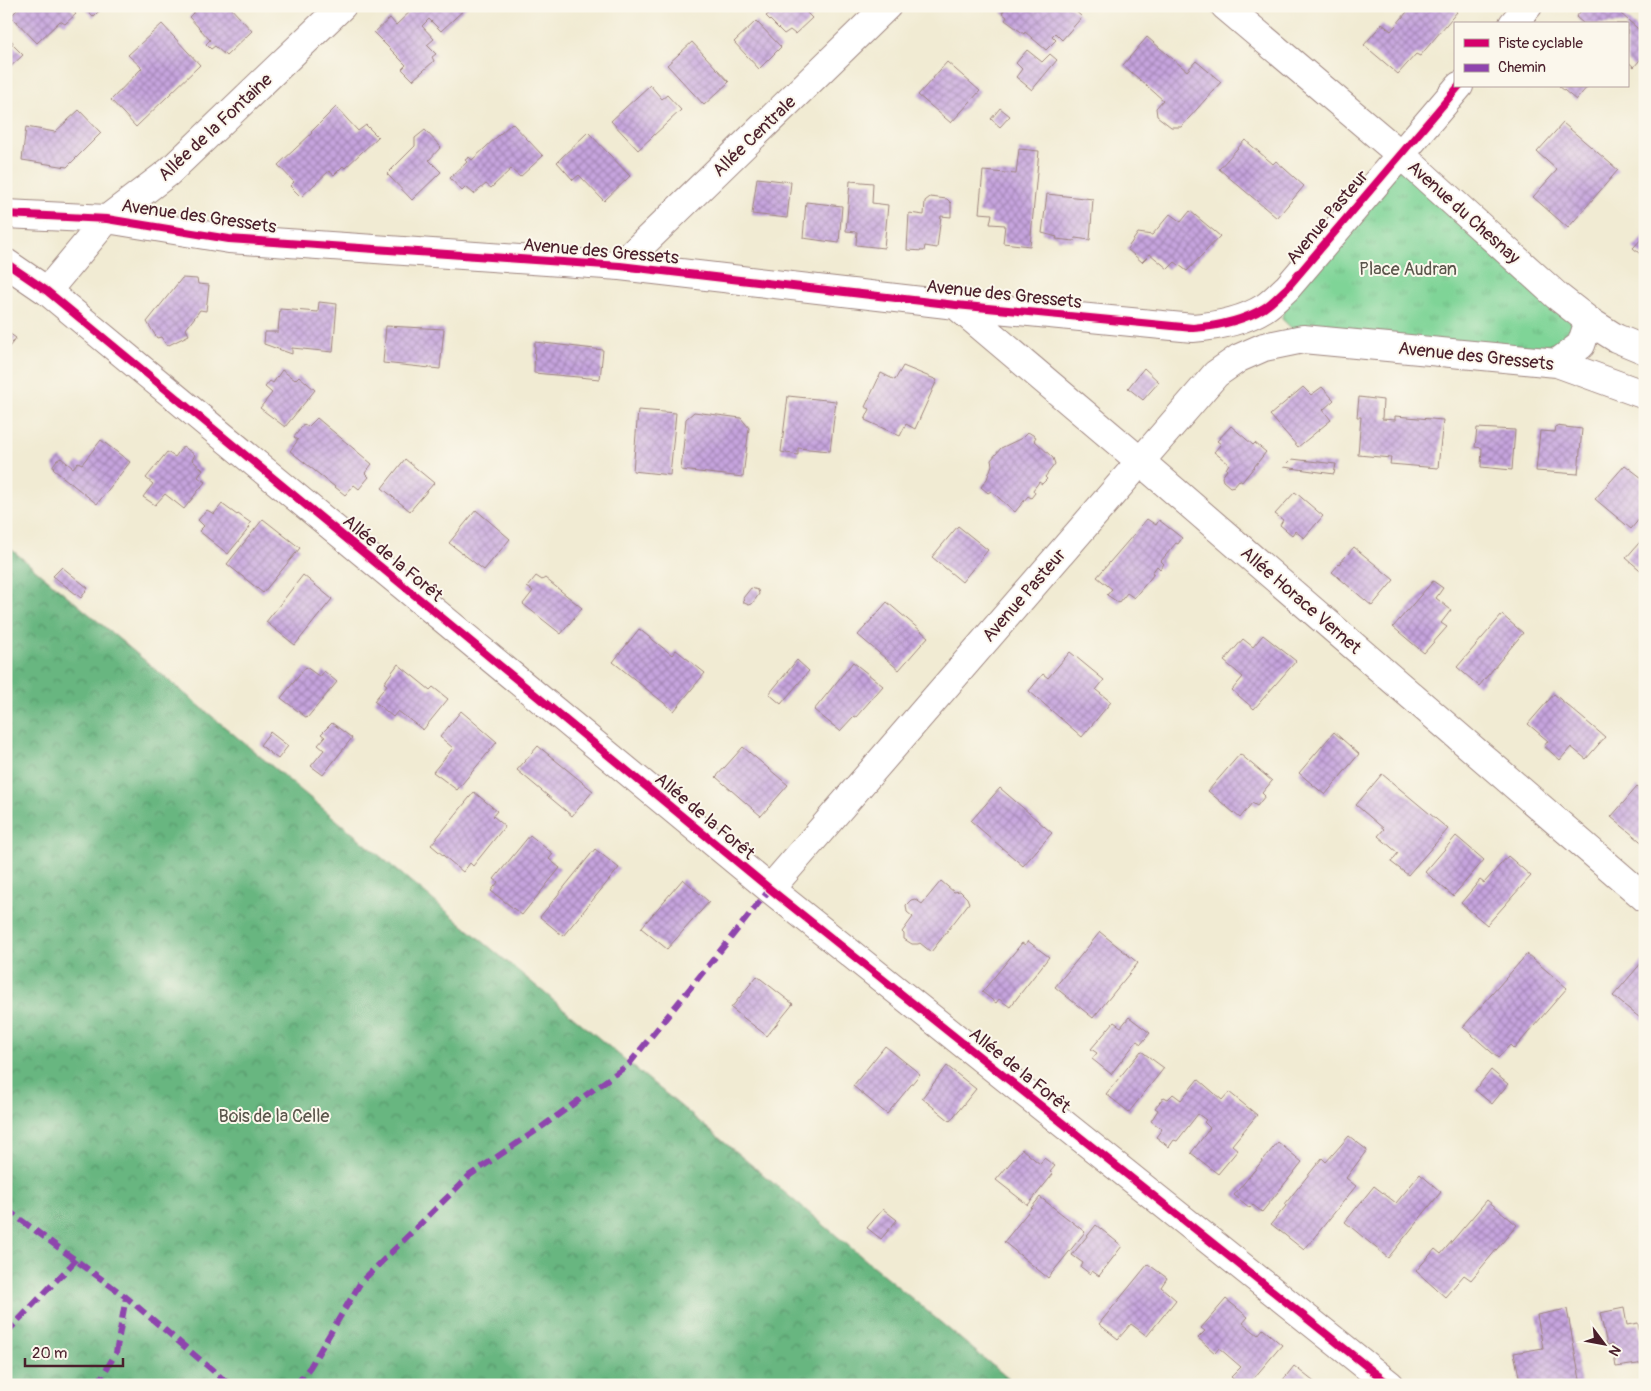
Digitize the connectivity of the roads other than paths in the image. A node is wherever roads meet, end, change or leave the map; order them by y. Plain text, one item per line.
1 (342, 6) edge
2 (887, 6) edge
3 (1225, 6) edge
4 (1528, 6) edge
5 (1515, 22) edge
6 (1456, 88) edge
7 (1400, 154) junction
8 (6, 214) edge
9 (107, 219) junction
10 (6, 263) edge
11 (620, 266) junction
12 (47, 291) junction
13 (956, 305) junction
14 (1589, 321) junction
15 (1193, 328) joint
16 (1303, 339) joint
17 (1645, 350) edge
18 (1557, 364) junction
19 (1645, 395) edge
20 (1140, 461) junction
21 (770, 889) junction
22 (1645, 898) edge
23 (1390, 1385) edge

1 - 9 street, Allée de la Fontaine
2 - 11 street, Allée Centrale
3 - 7 street, Avenue du Chesnay
4 - 5 street
6 - 7 street, Avenue Pasteur
7 - 14 street, Avenue du Chesnay
7 - 15 street, Avenue Pasteur
8 - 9 street, Avenue des Gressets
9 - 11 street, Avenue des Gressets
9 - 12 street, Allée de la Fontaine
10 - 12 street, Allée de la Forêt
11 - 13 street, Avenue des Gressets
12 - 21 street, Allée de la Forêt
13 - 15 street, Avenue des Gressets
13 - 20 street, Allée Horace Vernet
14 - 17 street, Avenue du Chesnay
14 - 18 street
16 - 18 street, Avenue des Gressets
16 - 20 street, Avenue Pasteur
18 - 19 street, Avenue des Gressets
20 - 21 street, Avenue Pasteur
20 - 22 street, Allée Horace Vernet
21 - 23 street, Allée de la Forêt

